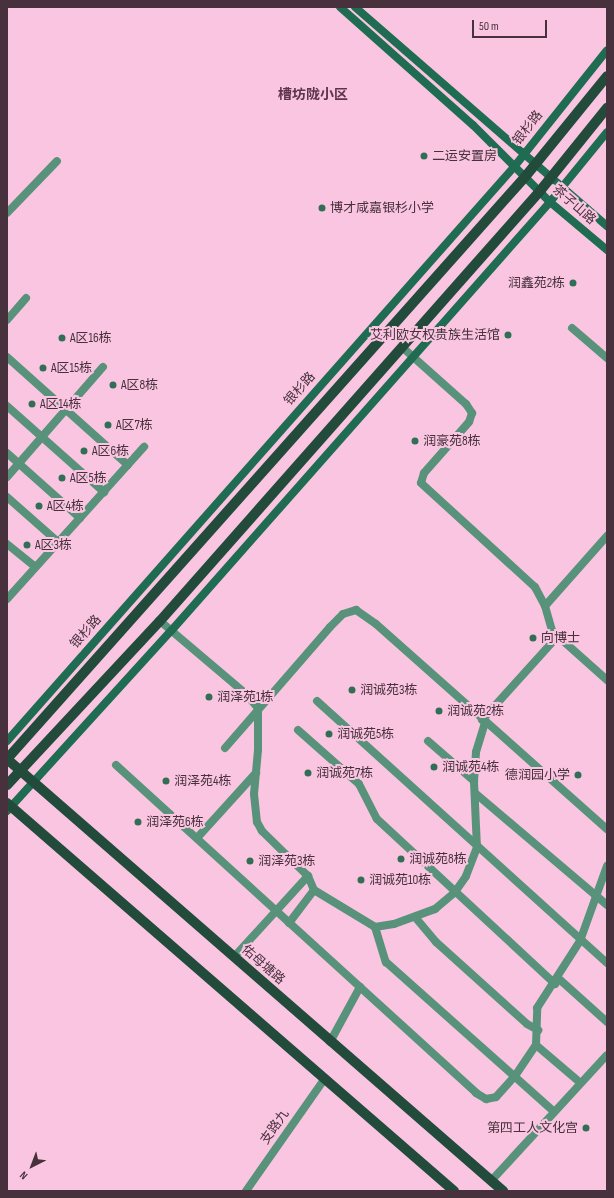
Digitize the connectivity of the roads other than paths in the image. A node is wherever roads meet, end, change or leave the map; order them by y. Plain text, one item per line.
1 (340, 7) edge
2 (355, 7) edge
3 (607, 50) edge
4 (607, 76) edge
5 (607, 108) edge
6 (607, 132) edge
7 (525, 153) junction
8 (57, 161) dead end
9 (537, 163) junction
10 (514, 167) junction
11 (525, 177) junction
12 (551, 177) junction
13 (563, 188) junction
14 (540, 191) junction
15 (550, 202) junction
16 (7, 213) edge
17 (607, 226) edge
18 (607, 250) edge
19 (26, 298) dead end
20 (7, 320) edge
21 (572, 328) dead end
22 (402, 347) junction
23 (7, 357) edge
24 (413, 357) junction
25 (607, 358) edge
26 (103, 367) dead end
27 (7, 406) edge
28 (66, 410) junction
29 (42, 437) junction
30 (144, 447) dead end
31 (7, 453) edge
32 (19, 464) junction
33 (128, 465) junction
34 (7, 477) edge
35 (104, 492) junction
36 (7, 497) edge
37 (80, 518) junction
38 (607, 536) edge
39 (58, 542) junction
40 (7, 544) edge
41 (35, 567) junction
42 (9, 594) edge
43 (545, 606) junction
44 (160, 621) junction
45 (171, 631) junction
46 (557, 637) junction
47 (607, 680) edge
48 (317, 702) dead end
49 (258, 710) junction
50 (483, 721) junction
51 (298, 730) dead end
52 (7, 741) edge
53 (428, 741) dead end
54 (225, 748) dead end
55 (7, 759) edge
56 (116, 765) dead end
57 (20, 771) junction
58 (256, 773) junction
59 (474, 781) junction
60 (33, 782) junction
61 (7, 785) edge
62 (475, 793) junction
63 (8, 807) edge
64 (607, 829) edge
65 (197, 838) junction
66 (477, 848) junction
67 (607, 866) edge
68 (308, 876) junction
69 (314, 890) junction
70 (455, 892) junction
71 (598, 896) junction
72 (607, 905) edge
73 (276, 912) junction
74 (415, 917) junction
75 (289, 923) junction
76 (375, 926) junction
77 (580, 941) junction
78 (234, 957) junction
79 (607, 963) edge
80 (556, 981) junction
81 (360, 987) junction
82 (607, 1022) edge
83 (538, 1030) junction
84 (330, 1042) junction
85 (536, 1045) junction
86 (607, 1055) edge
87 (515, 1076) junction
88 (325, 1078) junction
89 (577, 1080) dead end
90 (550, 1109) dead end
91 (491, 1181) junction
92 (246, 1191) edge
93 (454, 1191) edge
94 (503, 1191) edge

1 - 10 street, 茶子山路
2 - 7 street, 茶子山路
3 - 7 street, 银杉路
4 - 9 main road, 银杉路
5 - 12 main road
6 - 13 street
7 - 9 street, 茶子山路
7 - 10 street, 银杉路
8 - 16 street
9 - 11 main road, 银杉路
9 - 12 street, 茶子山路
10 - 11 street, 茶子山路
10 - 52 street, 银杉路
11 - 14 street, 茶子山路
11 - 55 main road, 银杉路
12 - 13 street, 茶子山路
12 - 14 main road
13 - 15 street
13 - 17 street, 茶子山路
14 - 15 street, 茶子山路
14 - 22 main road
15 - 18 street, 茶子山路
15 - 24 street
19 - 20 street
21 - 25 street
22 - 24 street
22 - 44 main road
23 - 28 street
24 - 43 street
24 - 45 street
26 - 28 street
27 - 29 street
28 - 29 street
28 - 33 street
29 - 32 street
29 - 35 street
30 - 33 street
31 - 32 street
32 - 34 street
32 - 37 street
33 - 35 street
35 - 37 street
36 - 39 street
37 - 39 street
38 - 43 street
39 - 41 street
40 - 41 street
41 - 42 street
43 - 46 street
44 - 45 street
44 - 57 main road
45 - 49 street
45 - 60 street
46 - 47 street
46 - 50 street
48 - 66 street
49 - 50 street
49 - 54 street
49 - 58 street
50 - 59 street
50 - 64 street
51 - 70 street
53 - 59 street
55 - 57 main road, 佑母塘路
56 - 65 street
57 - 60 main road, 佑母塘路
57 - 61 main road
58 - 65 street
58 - 68 street
59 - 62 street
60 - 63 street
60 - 78 main road, 佑母塘路
62 - 66 street
62 - 71 street
63 - 88 main road
65 - 73 street
66 - 70 street
66 - 77 street
67 - 71 street
68 - 69 street
68 - 73 street
69 - 75 street
69 - 76 street
70 - 74 street
70 - 80 street
71 - 72 street
71 - 77 street
73 - 75 street
73 - 78 street
74 - 76 street
74 - 83 street
75 - 81 street
76 - 87 street
77 - 79 street
77 - 80 street
78 - 84 main road, 佑母塘路
80 - 82 street
80 - 83 street
81 - 84 street
81 - 87 street
83 - 85 street
84 - 91 main road, 佑母塘路
85 - 87 street
85 - 89 street
86 - 91 street
87 - 90 street
88 - 92 street, 支路九
88 - 93 main road
91 - 94 main road, 佑母塘路

